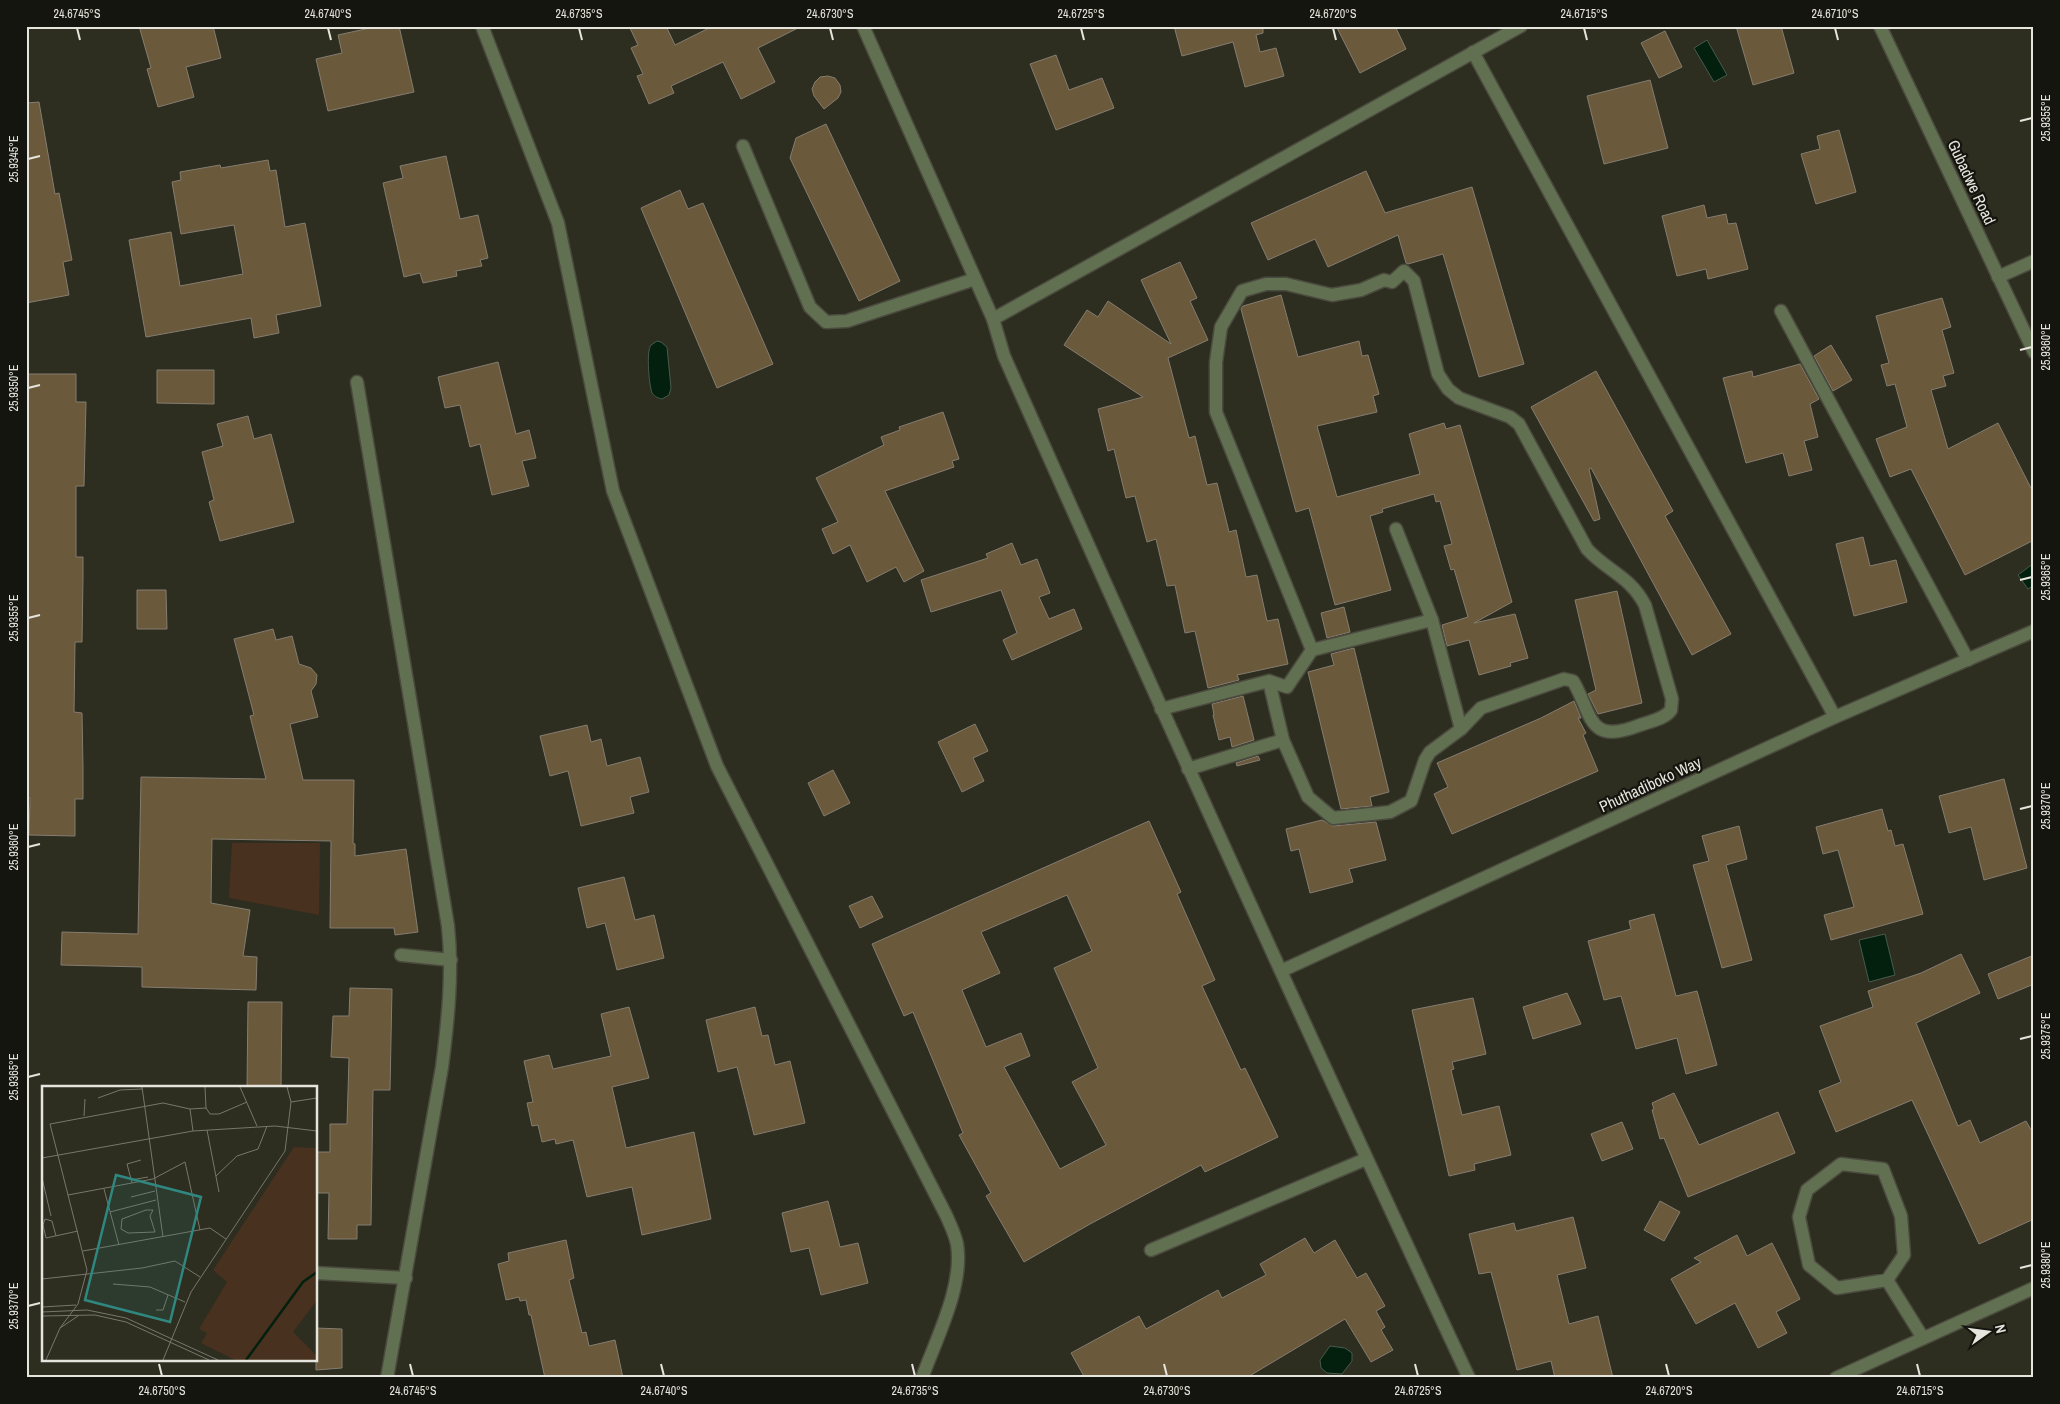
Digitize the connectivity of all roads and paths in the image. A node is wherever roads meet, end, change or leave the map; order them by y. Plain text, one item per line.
1 (482, 26) edge
2 (863, 26) edge
3 (1521, 26) edge
4 (1880, 26) edge
5 (1473, 52) junction
6 (743, 146) dead end
7 (2034, 261) edge
8 (1998, 276) junction
9 (975, 279) junction
10 (1781, 311) dead end
11 (993, 319) junction
12 (2034, 352) edge
13 (357, 382) dead end
14 (1396, 530) dead end
15 (1432, 620) junction
16 (2034, 631) edge
17 (1312, 650) junction
18 (1968, 660) junction
19 (1268, 682) junction
20 (1161, 709) junction
21 (1835, 717) junction
22 (1461, 729) junction
23 (1283, 740) junction
24 (1188, 769) junction
25 (401, 955) dead end
26 (451, 960) junction
27 (1282, 971) junction
28 (1366, 1159) junction
29 (1151, 1250) dead end
30 (318, 1273) edge
31 (406, 1278) junction
32 (1887, 1280) junction
33 (2034, 1288) edge
34 (1923, 1338) junction
35 (387, 1378) edge
36 (922, 1378) edge
37 (1469, 1378) edge
38 (1836, 1378) edge

1 - 36 street
2 - 9 street
3 - 5 street
4 - 8 street, Gubadwe Road
5 - 11 street
5 - 21 street
6 - 9 street
7 - 8 street
8 - 12 street, Gubadwe Road
9 - 11 street
10 - 18 street
11 - 20 street
13 - 26 street
14 - 15 street
15 - 17 street
15 - 22 street
16 - 18 street, Phuthadiboko Way
17 - 19 street
17 - 22 street
18 - 21 street, Phuthadiboko Way
19 - 20 street
19 - 23 street
20 - 24 street
21 - 27 street, Phuthadiboko Way
22 - 23 street
23 - 24 street
24 - 27 street
25 - 26 street
26 - 31 street
27 - 28 street
28 - 29 street
28 - 37 street
30 - 31 street
31 - 35 street
32 - 32 street
32 - 34 street
33 - 34 street
34 - 38 street

